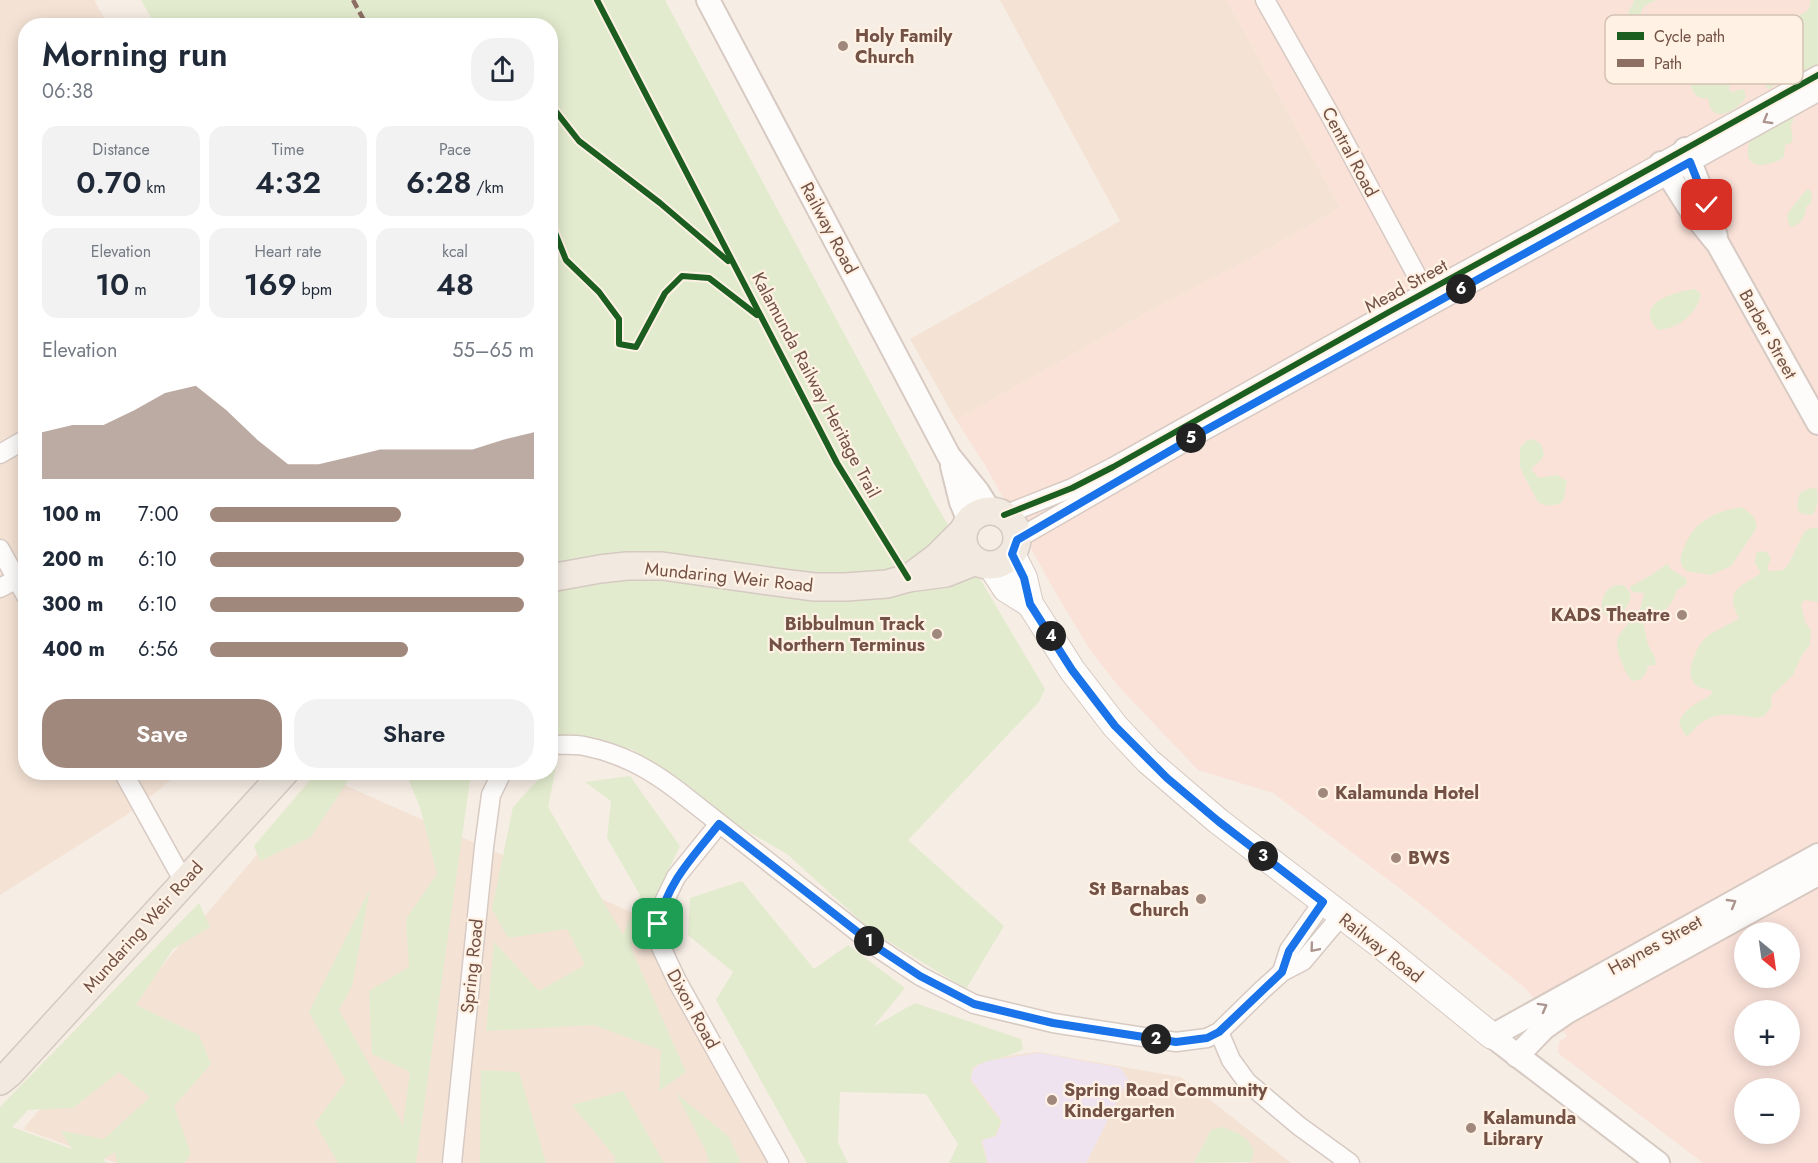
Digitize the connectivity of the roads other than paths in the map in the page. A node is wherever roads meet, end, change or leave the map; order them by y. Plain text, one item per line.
1 (708, 0) edge
2 (1265, 0) edge
3 (1818, 75) edge
4 (1818, 92) edge
5 (1688, 156) junction
6 (1665, 169) junction
7 (1718, 244) junction
8 (1429, 298) junction
9 (1818, 423) edge
10 (18, 444) edge
11 (0, 454) edge
12 (982, 519) junction
13 (0, 549) edge
14 (999, 555) junction
15 (558, 577) edge
16 (908, 578) junction
17 (16, 579) junction
18 (18, 582) edge
19 (0, 588) edge
20 (558, 745) edge
21 (127, 780) edge
22 (278, 780) edge
23 (498, 780) edge
24 (719, 824) junction
25 (1818, 855) edge
26 (1818, 874) edge
27 (184, 882) junction
28 (1332, 909) junction
29 (1604, 983) junction
30 (1219, 1032) junction
31 (1492, 1036) junction
32 (1518, 1056) junction
33 (0, 1081) edge
34 (452, 1163) edge
35 (779, 1163) edge
36 (1350, 1163) edge
37 (1658, 1163) edge

1 - 12 street, Railway Road
2 - 8 street, Central Road
3 - 5 street, Mead Street
4 -> 5 street, Mead Street
5 - 6 street, Mead Street
5 - 7 street, Barber Street
6 - 7 street, Barber Street
6 - 8 street, Mead Street
7 - 9 street, Barber Street
8 - 12 street, Mead Street
8 - 14 street, Mead Street
10 - 11 street
12 - 14 main road
12 - 14 main road
12 - 16 main road, Mundaring Weir Road
13 - 17 street
14 - 16 main road, Mundaring Weir Road
14 - 28 main road, Railway Road
15 - 16 main road, Mundaring Weir Road
17 - 18 street
17 - 19 street
20 - 24 street
21 - 27 street
22 - 27 main road, Mundaring Weir Road
23 - 34 street, Spring Road
24 - 30 street
24 - 35 street, Dixon Road
29 -> 25 street, Haynes Street
26 - 29 street, Haynes Street
27 - 33 main road, Mundaring Weir Road
28 - 30 street
28 - 31 main road, Railway Road
31 -> 29 street, Haynes Street
29 - 32 street, Haynes Street
30 - 36 street
31 - 32 street, Railway Road
32 - 37 street, Railway Road

